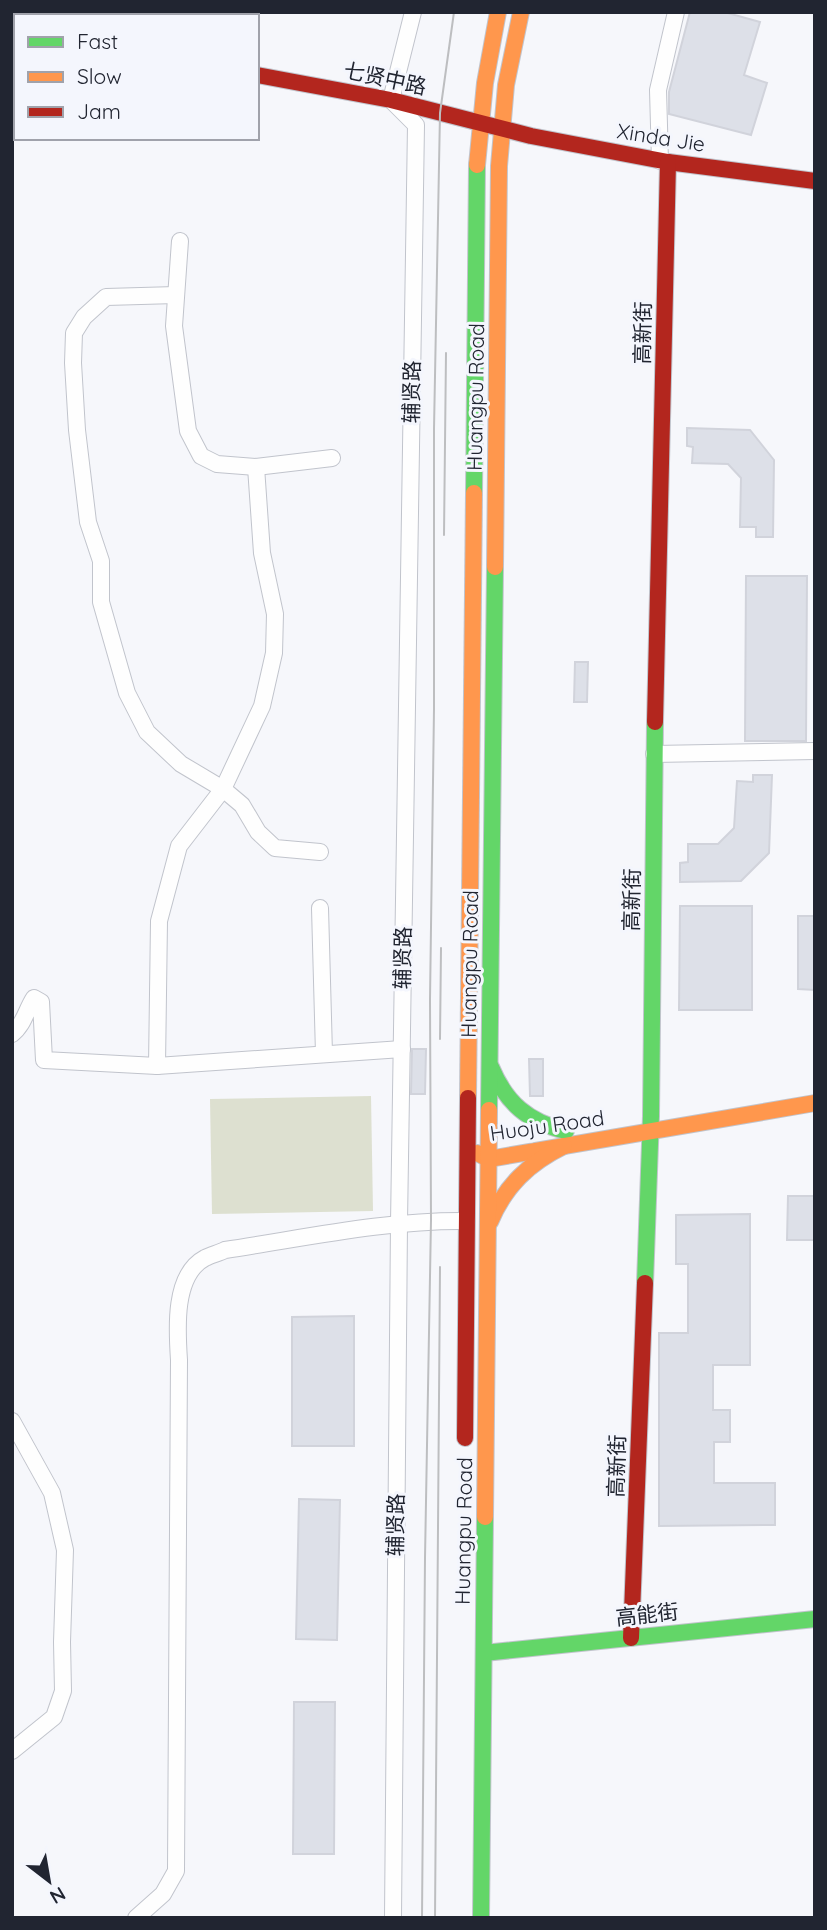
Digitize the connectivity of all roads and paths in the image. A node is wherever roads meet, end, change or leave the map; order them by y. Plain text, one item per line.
1 (413, 12) edge
2 (498, 12) edge
3 (521, 12) edge
4 (676, 12) edge
5 (259, 75) edge
6 (391, 100) junction
7 (481, 124) junction
8 (502, 129) junction
9 (664, 161) junction
10 (815, 181) edge
11 (180, 241) dead end
12 (176, 295) junction
13 (332, 458) dead end
14 (256, 467) junction
15 (815, 751) edge
16 (654, 754) junction
17 (223, 789) junction
18 (320, 852) dead end
19 (320, 908) dead end
20 (12, 1034) edge
21 (402, 1049) junction
22 (324, 1054) junction
23 (490, 1064) junction
24 (157, 1066) junction
25 (815, 1088) edge
26 (815, 1103) edge
27 (651, 1124) junction
28 (565, 1139) junction
29 (468, 1148) junction
30 (489, 1152) junction
31 (467, 1221) junction
32 (399, 1223) junction
33 (488, 1229) junction
34 (12, 1421) edge
35 (465, 1449) dead end
36 (815, 1619) edge
37 (631, 1638) junction
38 (484, 1653) junction
39 (12, 1751) edge
40 (136, 1918) edge
41 (393, 1918) edge
42 (481, 1918) edge

1 - 6 street
2 - 7 main road, Huangpu Road
3 - 8 main road, Huangpu Road
4 - 9 street
5 - 6 main road, 七贤中路
6 - 7 main road, 七贤中路
6 - 21 street, 辅贤路
7 - 8 main road, 七贤中路
7 - 29 main road, Huangpu Road
8 - 9 main road, Xinda Jie
8 - 23 main road, Huangpu Road
9 - 10 main road, Xinda Jie
9 - 16 main road, 高新街
11 - 12 street
12 - 14 street
12 - 17 street
13 - 14 street
14 - 17 street
15 - 16 street
16 - 27 main road, 高新街
17 - 18 street
17 - 24 street
19 - 22 street
20 - 24 street
21 - 22 street
21 - 32 street, 辅贤路
22 - 24 street
23 - 28 main road
23 - 30 main road, Huangpu Road
25 - 27 main road, Huoju Road
26 - 27 main road, Huoju Road
27 - 28 main road, Huoju Road
27 - 37 main road, 高新街
28 - 30 main road, Huoju Road
28 - 33 main road
29 - 30 main road, Huoju Road
29 - 31 main road, Huangpu Road
30 - 33 main road, Huangpu Road
31 - 32 street
31 - 35 main road, Huangpu Road
32 - 40 street
32 - 41 street, 辅贤路
33 - 38 main road, Huangpu Road
34 - 39 street
36 - 37 main road, 高能街
37 - 38 main road, 高能街
38 - 42 main road, Huangpu Road

